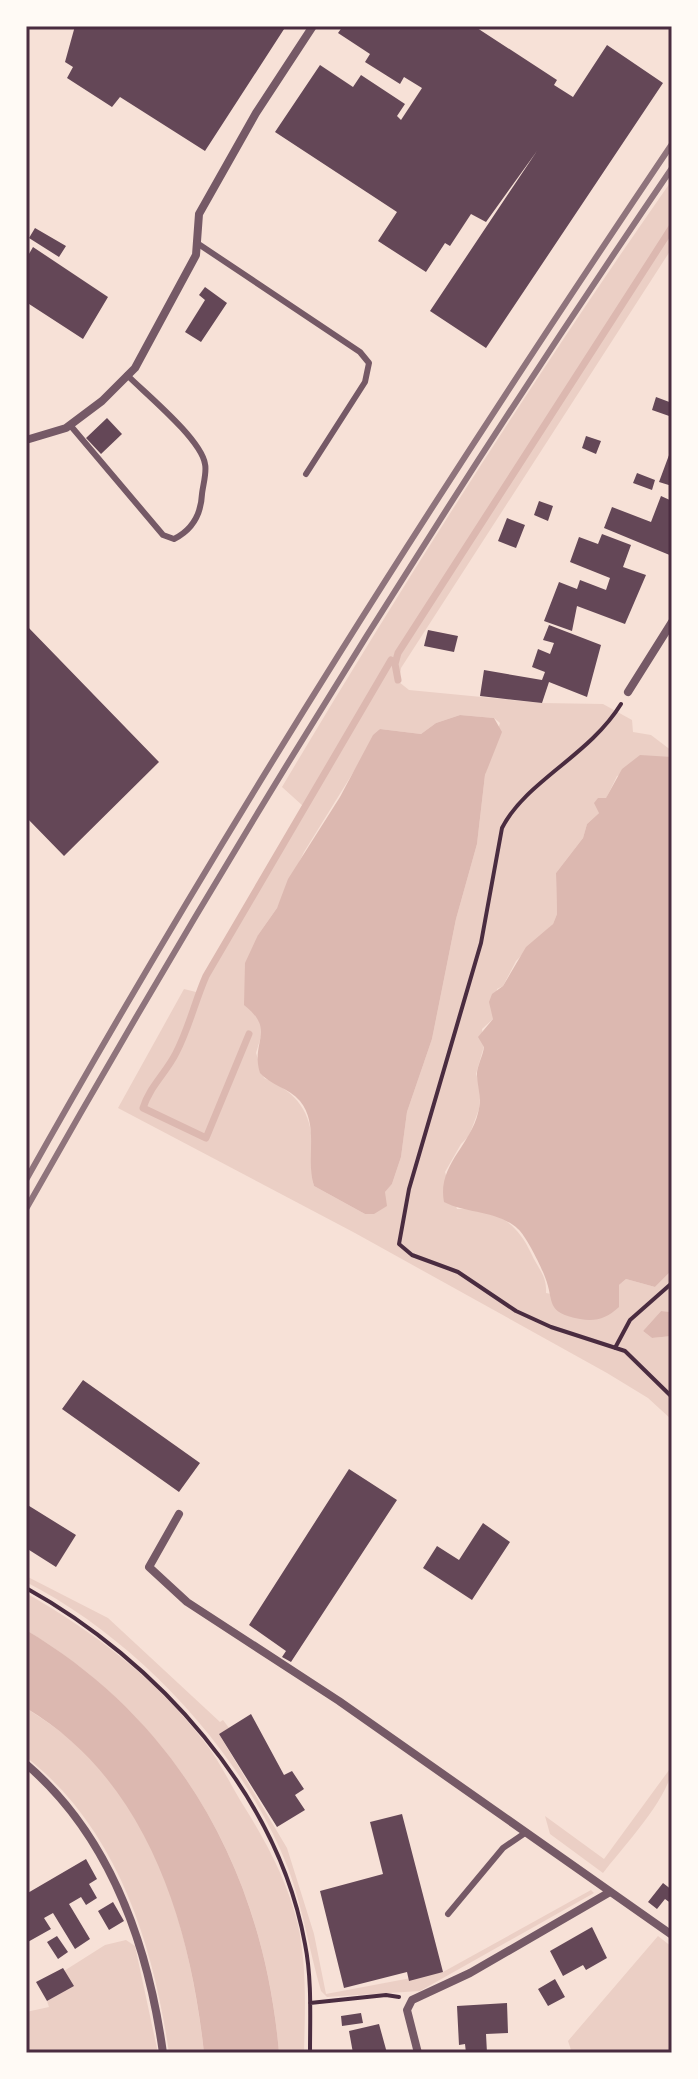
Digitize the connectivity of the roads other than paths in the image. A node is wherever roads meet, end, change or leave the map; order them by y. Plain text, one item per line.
1 (313, 26) edge
2 (197, 243) junction
3 (127, 375) junction
4 (70, 425) junction
5 (26, 440) edge
6 (306, 474) dead end
7 (672, 622) edge
8 (628, 692) road end
9 (179, 1514) dead end
10 (26, 1764) edge
11 (525, 1833) junction
12 (610, 1892) junction
13 (448, 1914) dead end
14 (672, 1935) edge
15 (163, 2053) edge
16 (418, 2053) edge

1 - 2 street
2 - 3 street
2 - 6 lane
3 - 4 street
3 - 4 lane
4 - 5 street
7 - 8 street
9 - 11 street
10 - 15 street
11 - 12 street
11 - 13 lane
12 - 14 street
12 - 16 street

